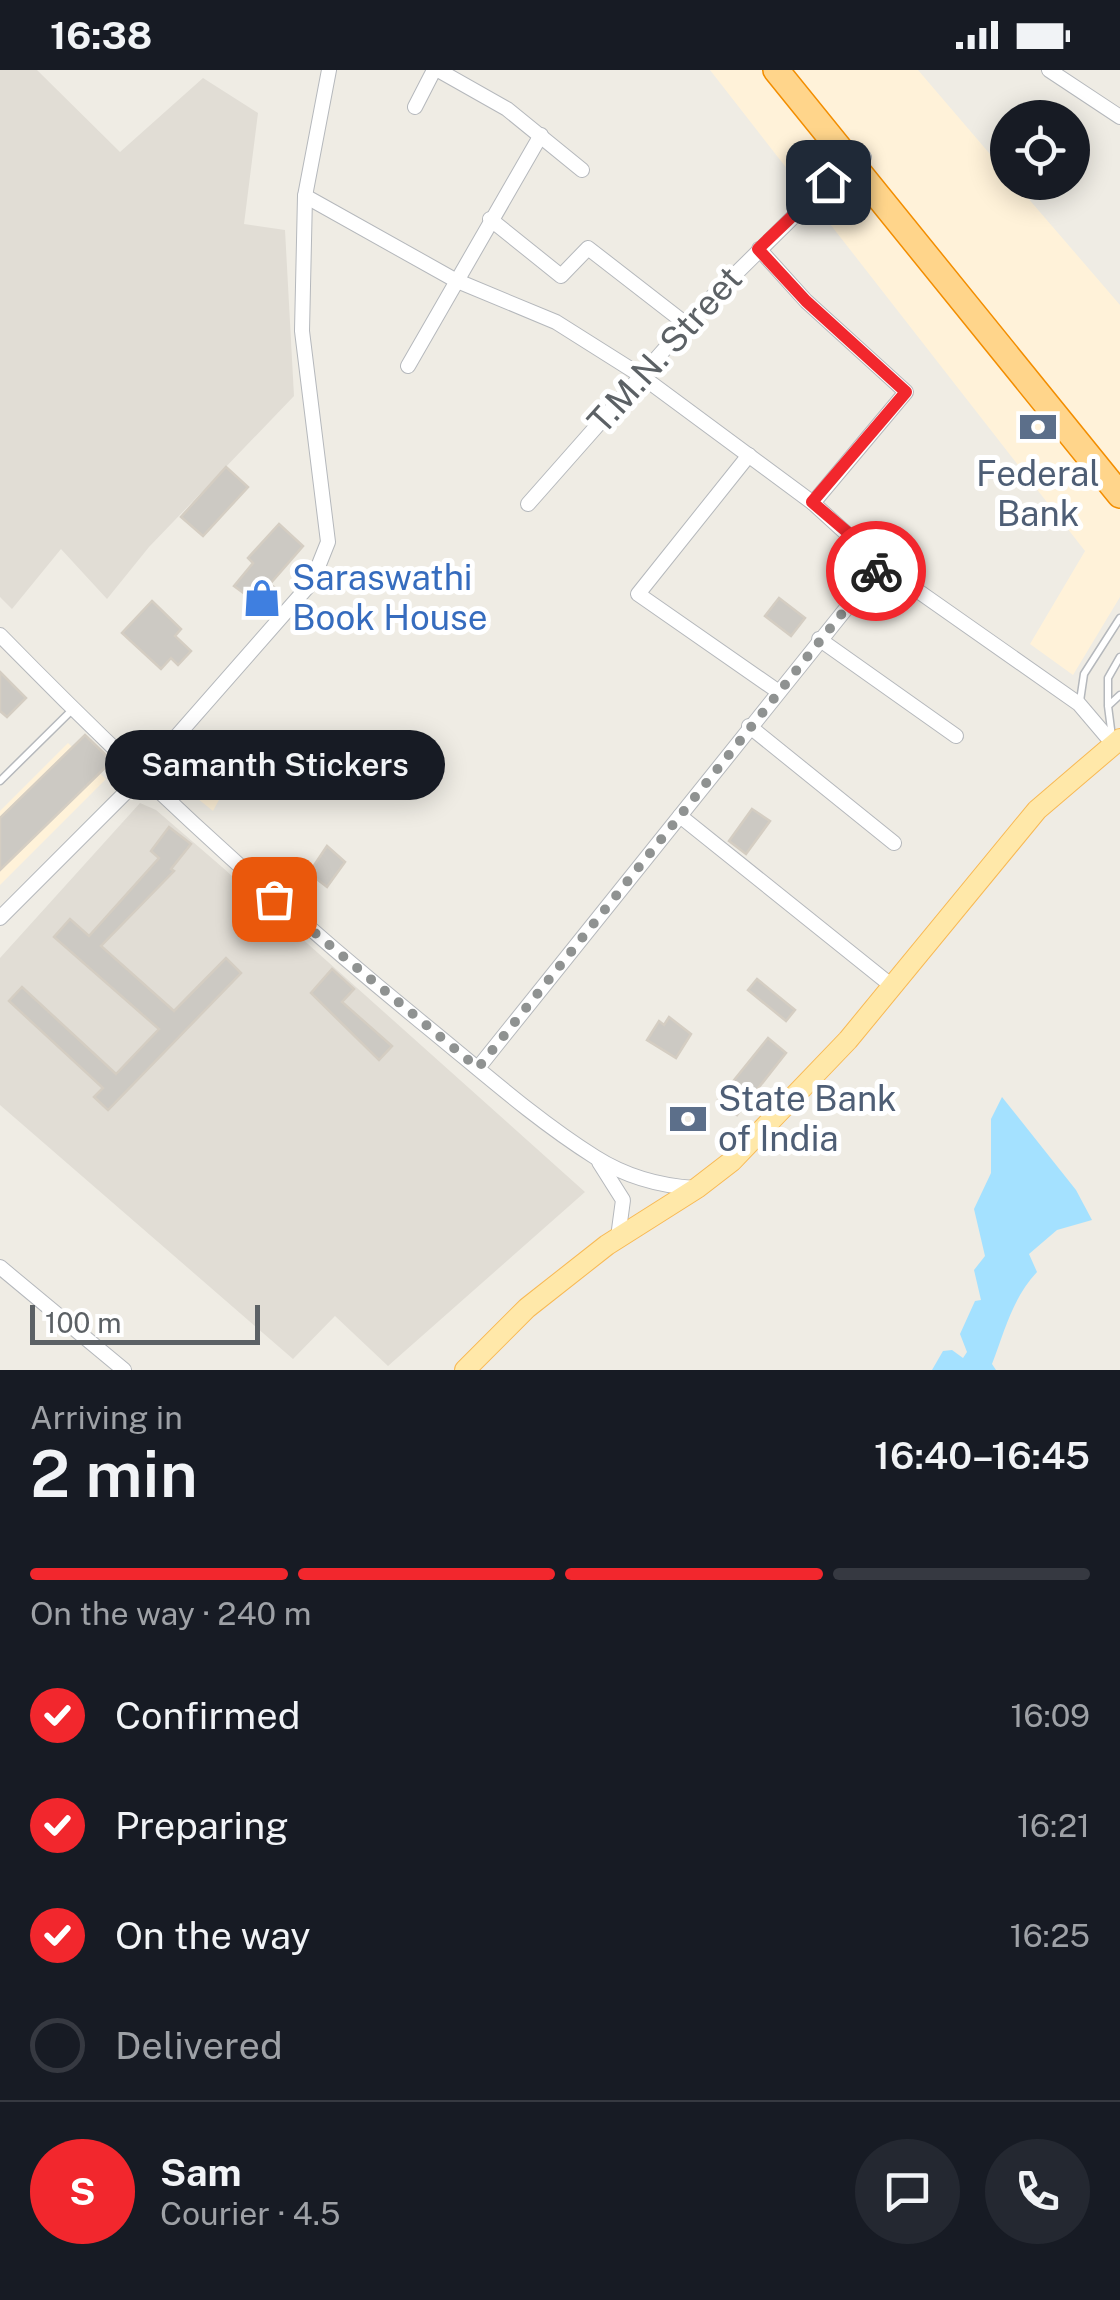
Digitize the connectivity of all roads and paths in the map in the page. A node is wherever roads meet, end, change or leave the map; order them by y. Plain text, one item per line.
1 (329, 70) edge
2 (436, 70) edge
3 (776, 70) edge
4 (793, 70) edge
5 (1048, 70) edge
6 (414, 108) dead end
7 (1120, 118) edge
8 (541, 135) junction
9 (857, 159) junction
10 (582, 170) dead end
11 (305, 196) junction
12 (490, 218) junction
13 (758, 249) junction
14 (455, 280) junction
15 (686, 324) junction
16 (408, 366) dead end
17 (640, 375) junction
18 (749, 455) junction
19 (1120, 472) edge
20 (1120, 495) edge
21 (812, 502) junction
22 (528, 504) dead end
23 (881, 565) junction
24 (1120, 618) edge
25 (0, 634) edge
26 (819, 639) junction
27 (1120, 657) edge
28 (776, 690) junction
29 (1120, 695) edge
30 (1079, 704) junction
31 (1108, 706) junction
32 (73, 709) junction
33 (749, 726) junction
34 (956, 736) dead end
35 (1117, 741) edge
36 (140, 778) junction
37 (0, 782) edge
38 (680, 816) junction
39 (894, 842) dead end
40 (0, 918) edge
41 (892, 986) junction
42 (478, 1068) junction
43 (596, 1158) junction
44 (698, 1188) junction
45 (618, 1237) junction
46 (0, 1267) edge
47 (124, 1370) edge
48 (465, 1370) edge

1 - 11 street
2 - 6 street
2 - 8 street
3 - 9 highway
4 - 9 highway
5 - 7 street
8 - 10 street
8 - 12 street
9 - 13 street, T.M.N. Street
9 - 19 highway
9 - 20 highway
11 - 14 street
11 - 36 street
12 - 14 street
12 - 15 street
13 - 15 street, T.M.N. Street
13 - 21 street
14 - 16 street
14 - 17 street
15 - 17 street, T.M.N. Street
17 - 18 street
17 - 22 street, T.M.N. Street
18 - 21 street
18 - 28 street
21 - 23 street
23 - 26 street
23 - 30 street
24 - 30 lane
25 - 32 street
26 - 28 street
26 - 34 street
27 - 31 lane
28 - 33 street
29 - 31 lane
30 - 35 street
31 - 35 lane
32 - 36 street
32 - 37 lane
33 - 38 street
33 - 39 street
35 - 41 main road
36 - 40 street
36 - 42 street
38 - 41 street
38 - 42 street
41 - 44 main road
42 - 43 street
43 - 44 street
43 - 45 street
44 - 45 main road
45 - 48 main road
46 - 47 street

